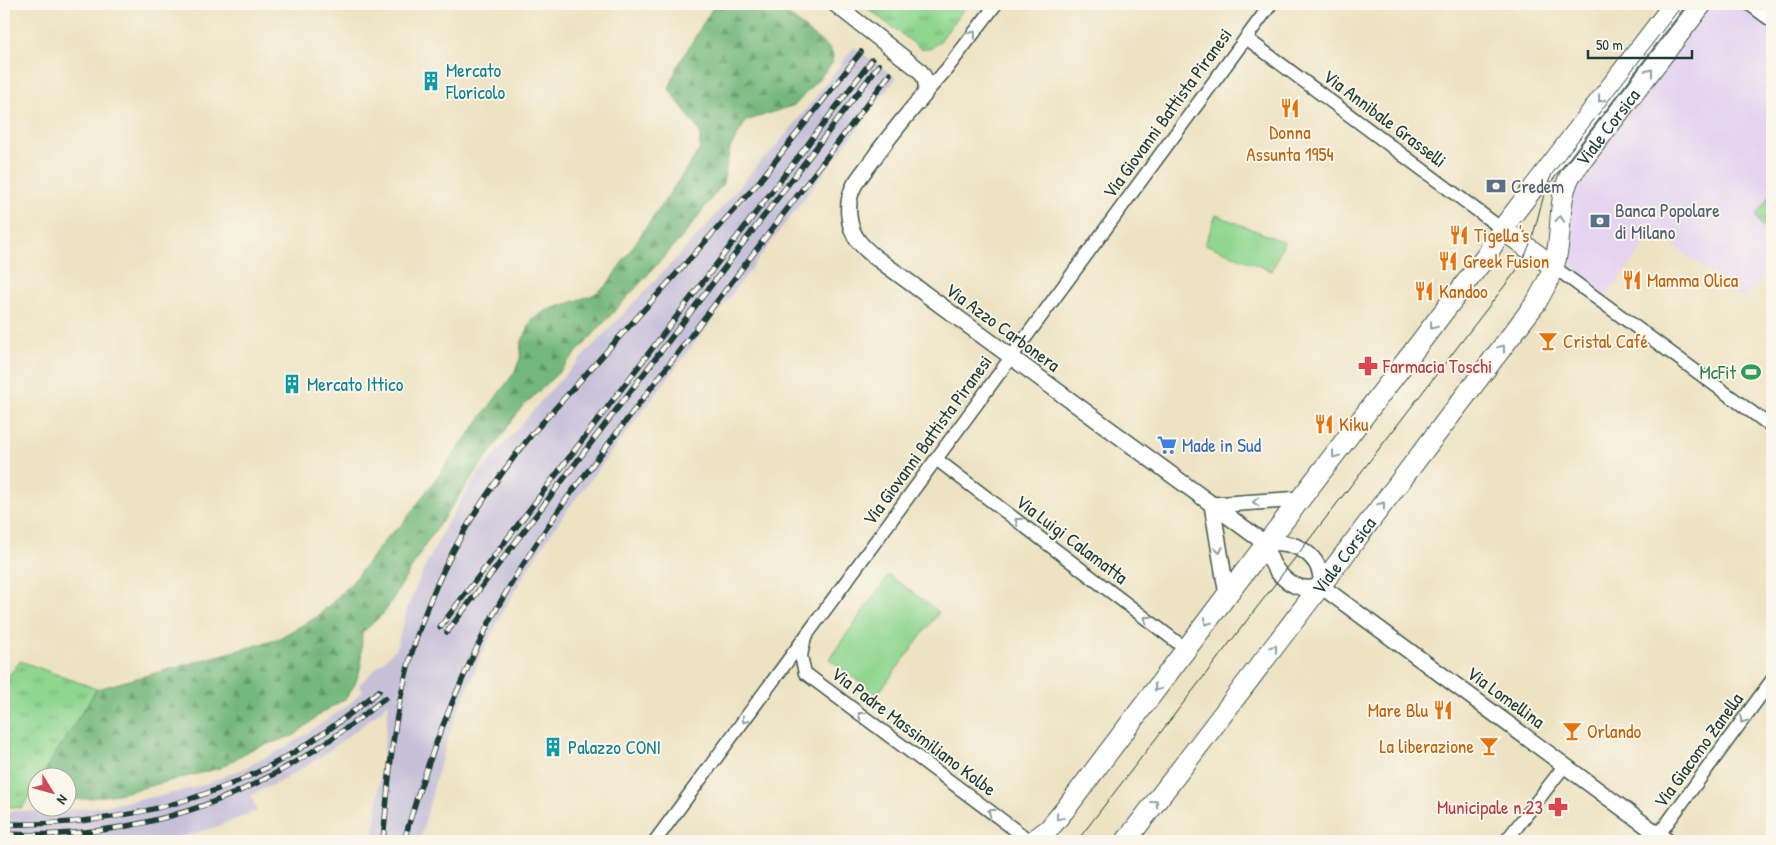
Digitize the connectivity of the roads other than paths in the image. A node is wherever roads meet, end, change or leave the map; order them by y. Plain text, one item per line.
1 (835, 4) edge
2 (996, 4) edge
3 (1271, 4) edge
4 (1674, 4) edge
5 (1702, 4) edge
6 (1749, 4) edge
7 (1772, 21) edge
8 (1246, 38) junction
9 (906, 60) junction
10 (924, 95) junction
11 (905, 118) junction
12 (1502, 229) junction
13 (1554, 267) junction
14 (1011, 357) junction
15 (1772, 427) edge
16 (936, 459) junction
17 (1300, 499) junction
18 (1212, 505) junction
19 (1266, 544) junction
20 (1321, 586) junction
21 (1227, 595) junction
22 (805, 637) junction
23 (1186, 649) junction
24 (805, 673) junction
25 (1772, 680) edge
26 (774, 681) junction
27 (1564, 766) junction
28 (1660, 839) edge
29 (655, 841) edge
30 (1032, 841) edge
31 (1126, 841) edge
32 (1506, 841) edge

1 - 9 street
10 -> 2 street
3 - 8 street, Via Giovanni Battista Piranesi
4 -> 12 main road, Viale Corsica
13 -> 5 main road, Viale Corsica
6 - 7 street
8 - 12 street, Via Annibale Grasselli
8 - 14 street, Via Giovanni Battista Piranesi
9 - 10 street
9 - 11 street
10 - 11 street, Via Azzo Carbonera
11 - 14 street, Via Azzo Carbonera
12 - 13 main road
12 -> 17 main road, Viale Corsica
13 - 15 street
20 -> 13 main road, Viale Corsica
14 - 16 street, Via Giovanni Battista Piranesi
14 - 18 street, Via Azzo Carbonera
16 - 22 street, Via Giovanni Battista Piranesi
23 -> 16 street, Via Luigi Calamatta
17 -> 18 street
17 - 19 main road, Viale Corsica
18 - 19 street, Via Azzo Carbonera
18 -> 21 street
19 - 20 street
19 - 20 street
19 - 21 main road, Viale Corsica
20 - 27 street, Via Lomellina
31 -> 20 main road, Viale Corsica
21 -> 23 main road, Viale Corsica
22 - 24 street, Via Padre Massimiliano Kolbe
22 - 26 street, Via Giovanni Battista Piranesi
23 -> 30 main road, Viale Corsica
24 - 26 street, Via Giovanni Battista Piranesi
30 -> 24 street, Via Padre Massimiliano Kolbe
25 -> 28 street, Via Giacomo Zanella
26 -> 29 street, Via Giovanni Battista Piranesi
27 - 28 street, Via Lomellina
27 - 32 street

